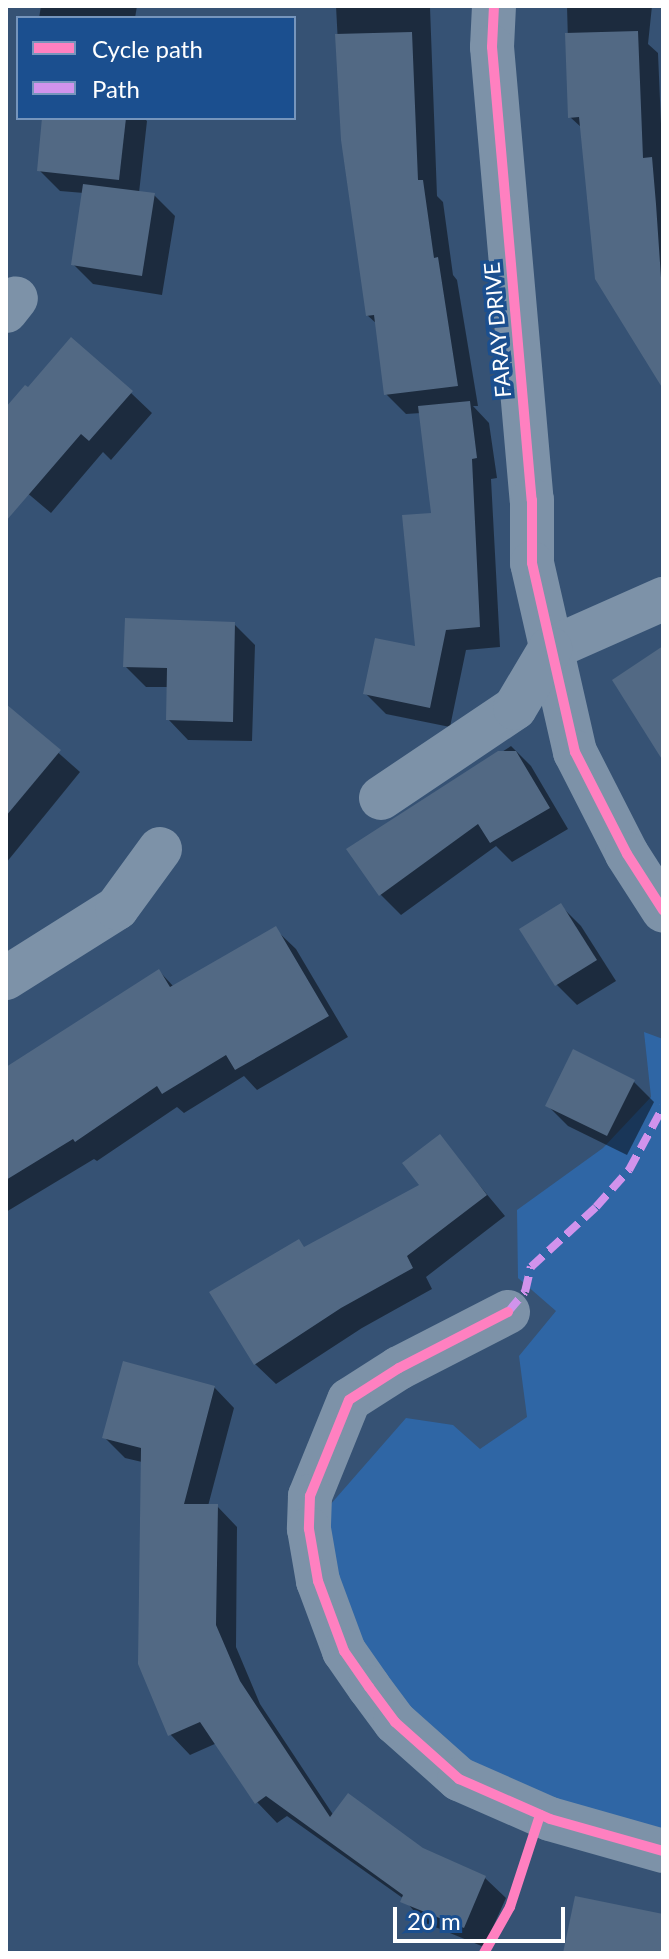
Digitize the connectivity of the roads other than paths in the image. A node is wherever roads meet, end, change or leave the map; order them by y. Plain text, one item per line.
1 (494, 6) edge
2 (663, 599) edge
3 (550, 649) junction
4 (381, 798) dead end
5 (160, 849) dead end
6 (663, 910) edge
7 (6, 978) edge
8 (508, 1312) dead end
9 (663, 1851) edge

1 - 3 street, FARAY DRIVE
2 - 3 street
3 - 4 street
3 - 6 street, FARAY DRIVE
5 - 7 street
8 - 9 street

